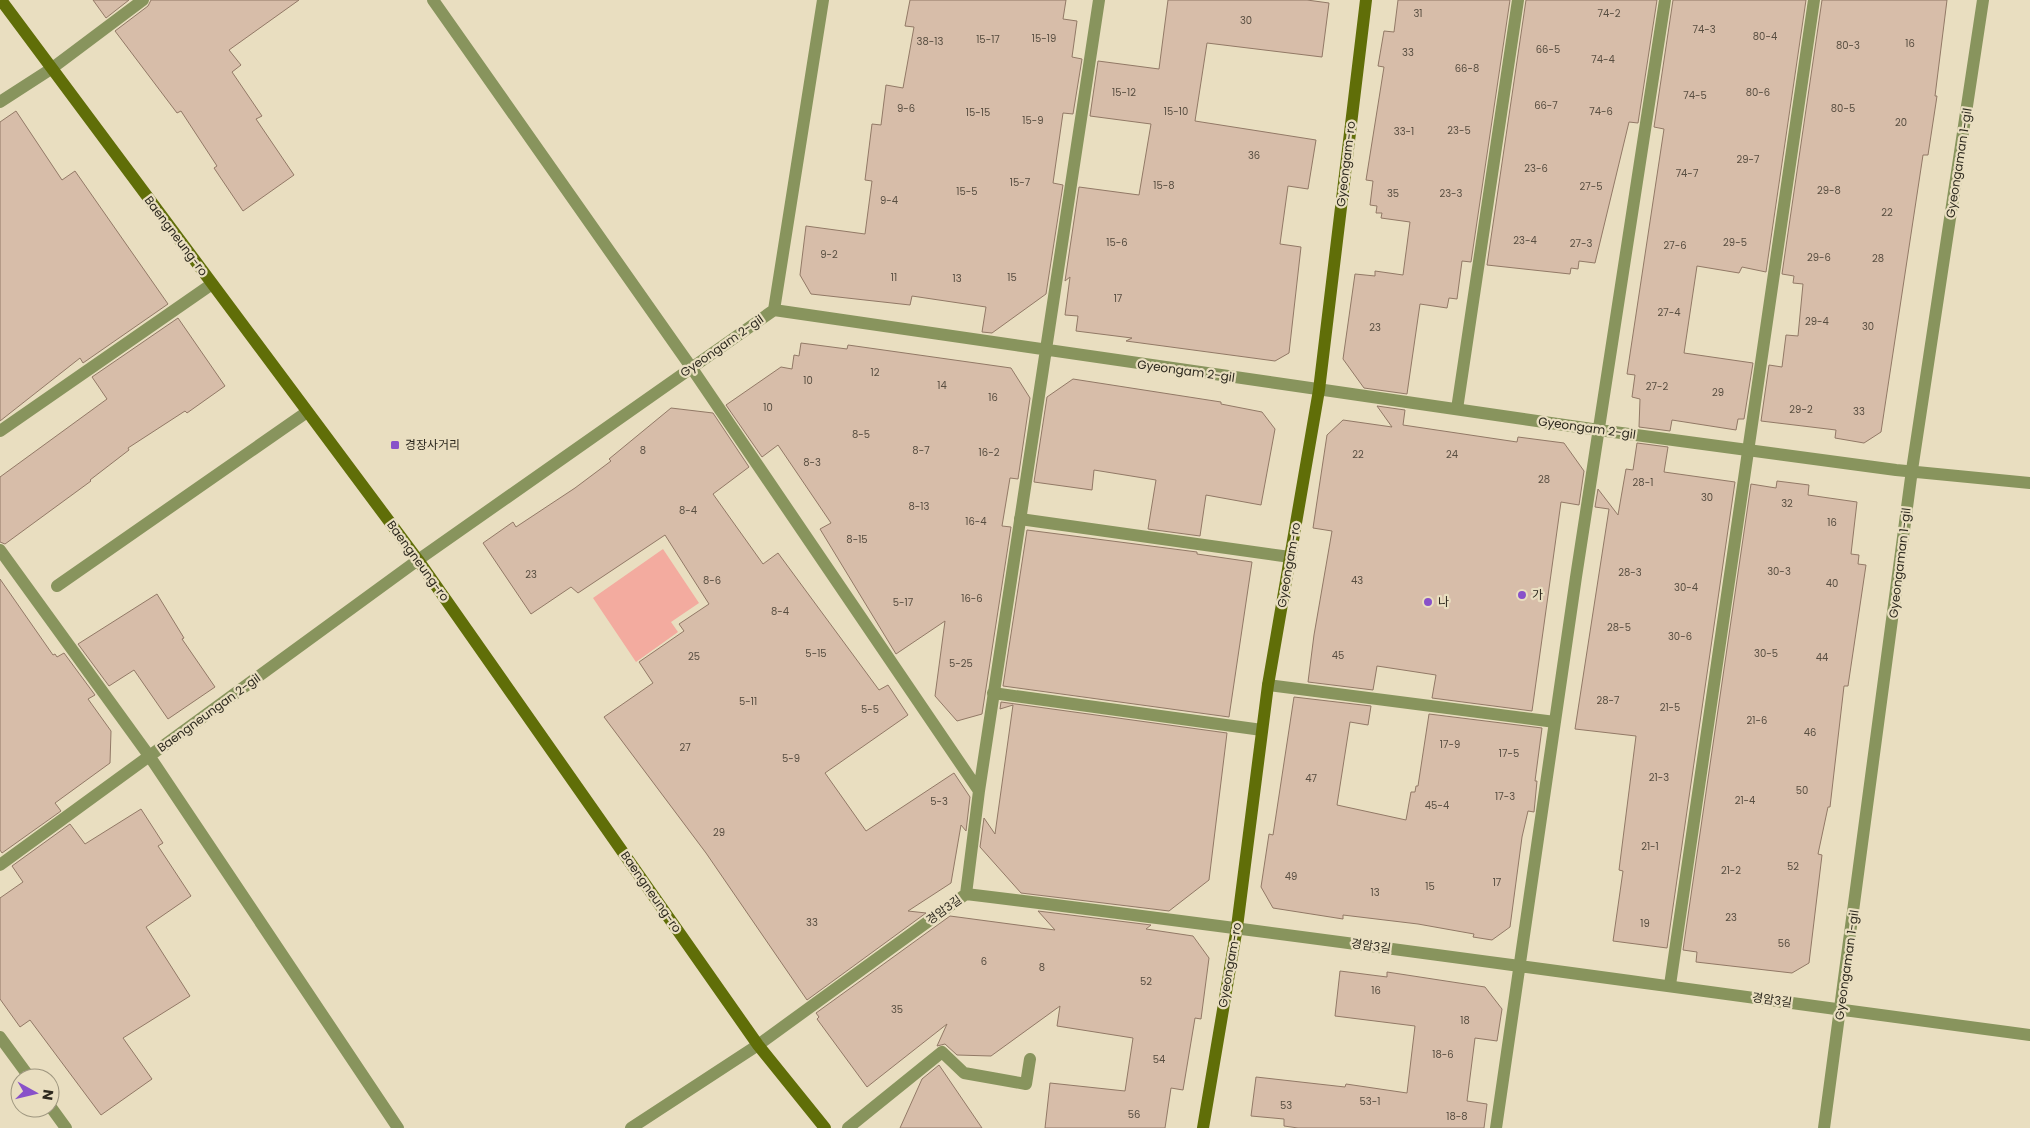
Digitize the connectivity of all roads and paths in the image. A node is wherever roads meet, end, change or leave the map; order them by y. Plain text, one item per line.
1 (1, 0) edge
2 (144, 0) edge
3 (432, 0) edge
4 (823, 0) edge
5 (1099, 0) edge
6 (1366, 0) edge
7 (1518, 0) edge
8 (1665, 0) edge
9 (1814, 0) edge
10 (1983, 0) edge
11 (51, 69) junction
12 (0, 102) edge
13 (212, 284) junction
14 (774, 310) junction
15 (1045, 350) junction
16 (691, 367) junction
17 (1319, 390) junction
18 (1457, 408) junction
19 (307, 412) junction
20 (1599, 430) junction
21 (0, 431) edge
22 (1749, 450) junction
23 (1912, 470) junction
24 (2030, 483) edge
25 (1020, 519) junction
26 (0, 550) edge
27 (1290, 557) junction
28 (418, 560) junction
29 (58, 586) dead end
30 (1268, 685) junction
31 (994, 693) junction
32 (1554, 722) junction
33 (1262, 730) junction
34 (150, 757) junction
35 (979, 791) junction
36 (0, 865) edge
37 (966, 894) junction
38 (1237, 927) junction
39 (1519, 968) junction
40 (1670, 985) junction
41 (1842, 1010) junction
42 (2030, 1035) edge
43 (0, 1037) edge
44 (758, 1045) junction
45 (1030, 1059) dead end
46 (23, 1068) edge
47 (398, 1128) edge
48 (631, 1128) edge
49 (825, 1128) edge
50 (848, 1128) edge
51 (1203, 1128) edge
52 (1496, 1128) edge
53 (1824, 1128) edge

1 - 11 street, Baengneung-ro
2 - 11 street
3 - 16 street
4 - 14 street
5 - 15 street
6 - 17 street, Gyeongam-ro
7 - 18 street
8 - 20 street
9 - 22 street
10 - 23 street, Gyeongaman 1-gil
11 - 12 street
11 - 13 street, Baengneung-ro
13 - 19 street, Baengneung-ro
13 - 21 street
14 - 15 street, Gyeongam 2-gil
14 - 16 street, Gyeongam 2-gil
15 - 17 street, Gyeongam 2-gil
15 - 25 street
16 - 28 street, Gyeongam 2-gil
16 - 35 street
17 - 18 street, Gyeongam 2-gil
17 - 27 street, Gyeongam-ro
18 - 20 street, Gyeongam 2-gil
19 - 28 street, Baengneung-ro
19 - 29 street
20 - 22 street, Gyeongam 2-gil
20 - 32 street
22 - 23 street, Gyeongam 2-gil
22 - 40 street
23 - 24 street, Gyeongam 2-gil
23 - 41 street, Gyeongaman 1-gil
25 - 27 street
25 - 31 street
26 - 34 street
27 - 30 street, Gyeongam-ro
28 - 34 street, Baengneungan 2-gil
28 - 44 street, Baengneung-ro
30 - 32 street
30 - 33 street, Gyeongam-ro
31 - 33 street
31 - 35 street
32 - 39 street
33 - 38 street, Gyeongam-ro
34 - 36 street, Baengneungan 2-gil
34 - 47 street
35 - 37 street
37 - 38 street, 경암3길
37 - 44 street, 경암3길
38 - 39 street, 경암3길
38 - 51 street, Gyeongam-ro
39 - 40 street, 경암3길
39 - 52 street
40 - 41 street, 경암3길
41 - 42 street, 경암3길
41 - 53 street, Gyeongaman 1-gil
43 - 46 street
44 - 48 street, 경암3길
44 - 49 street, Baengneung-ro
45 - 50 street

